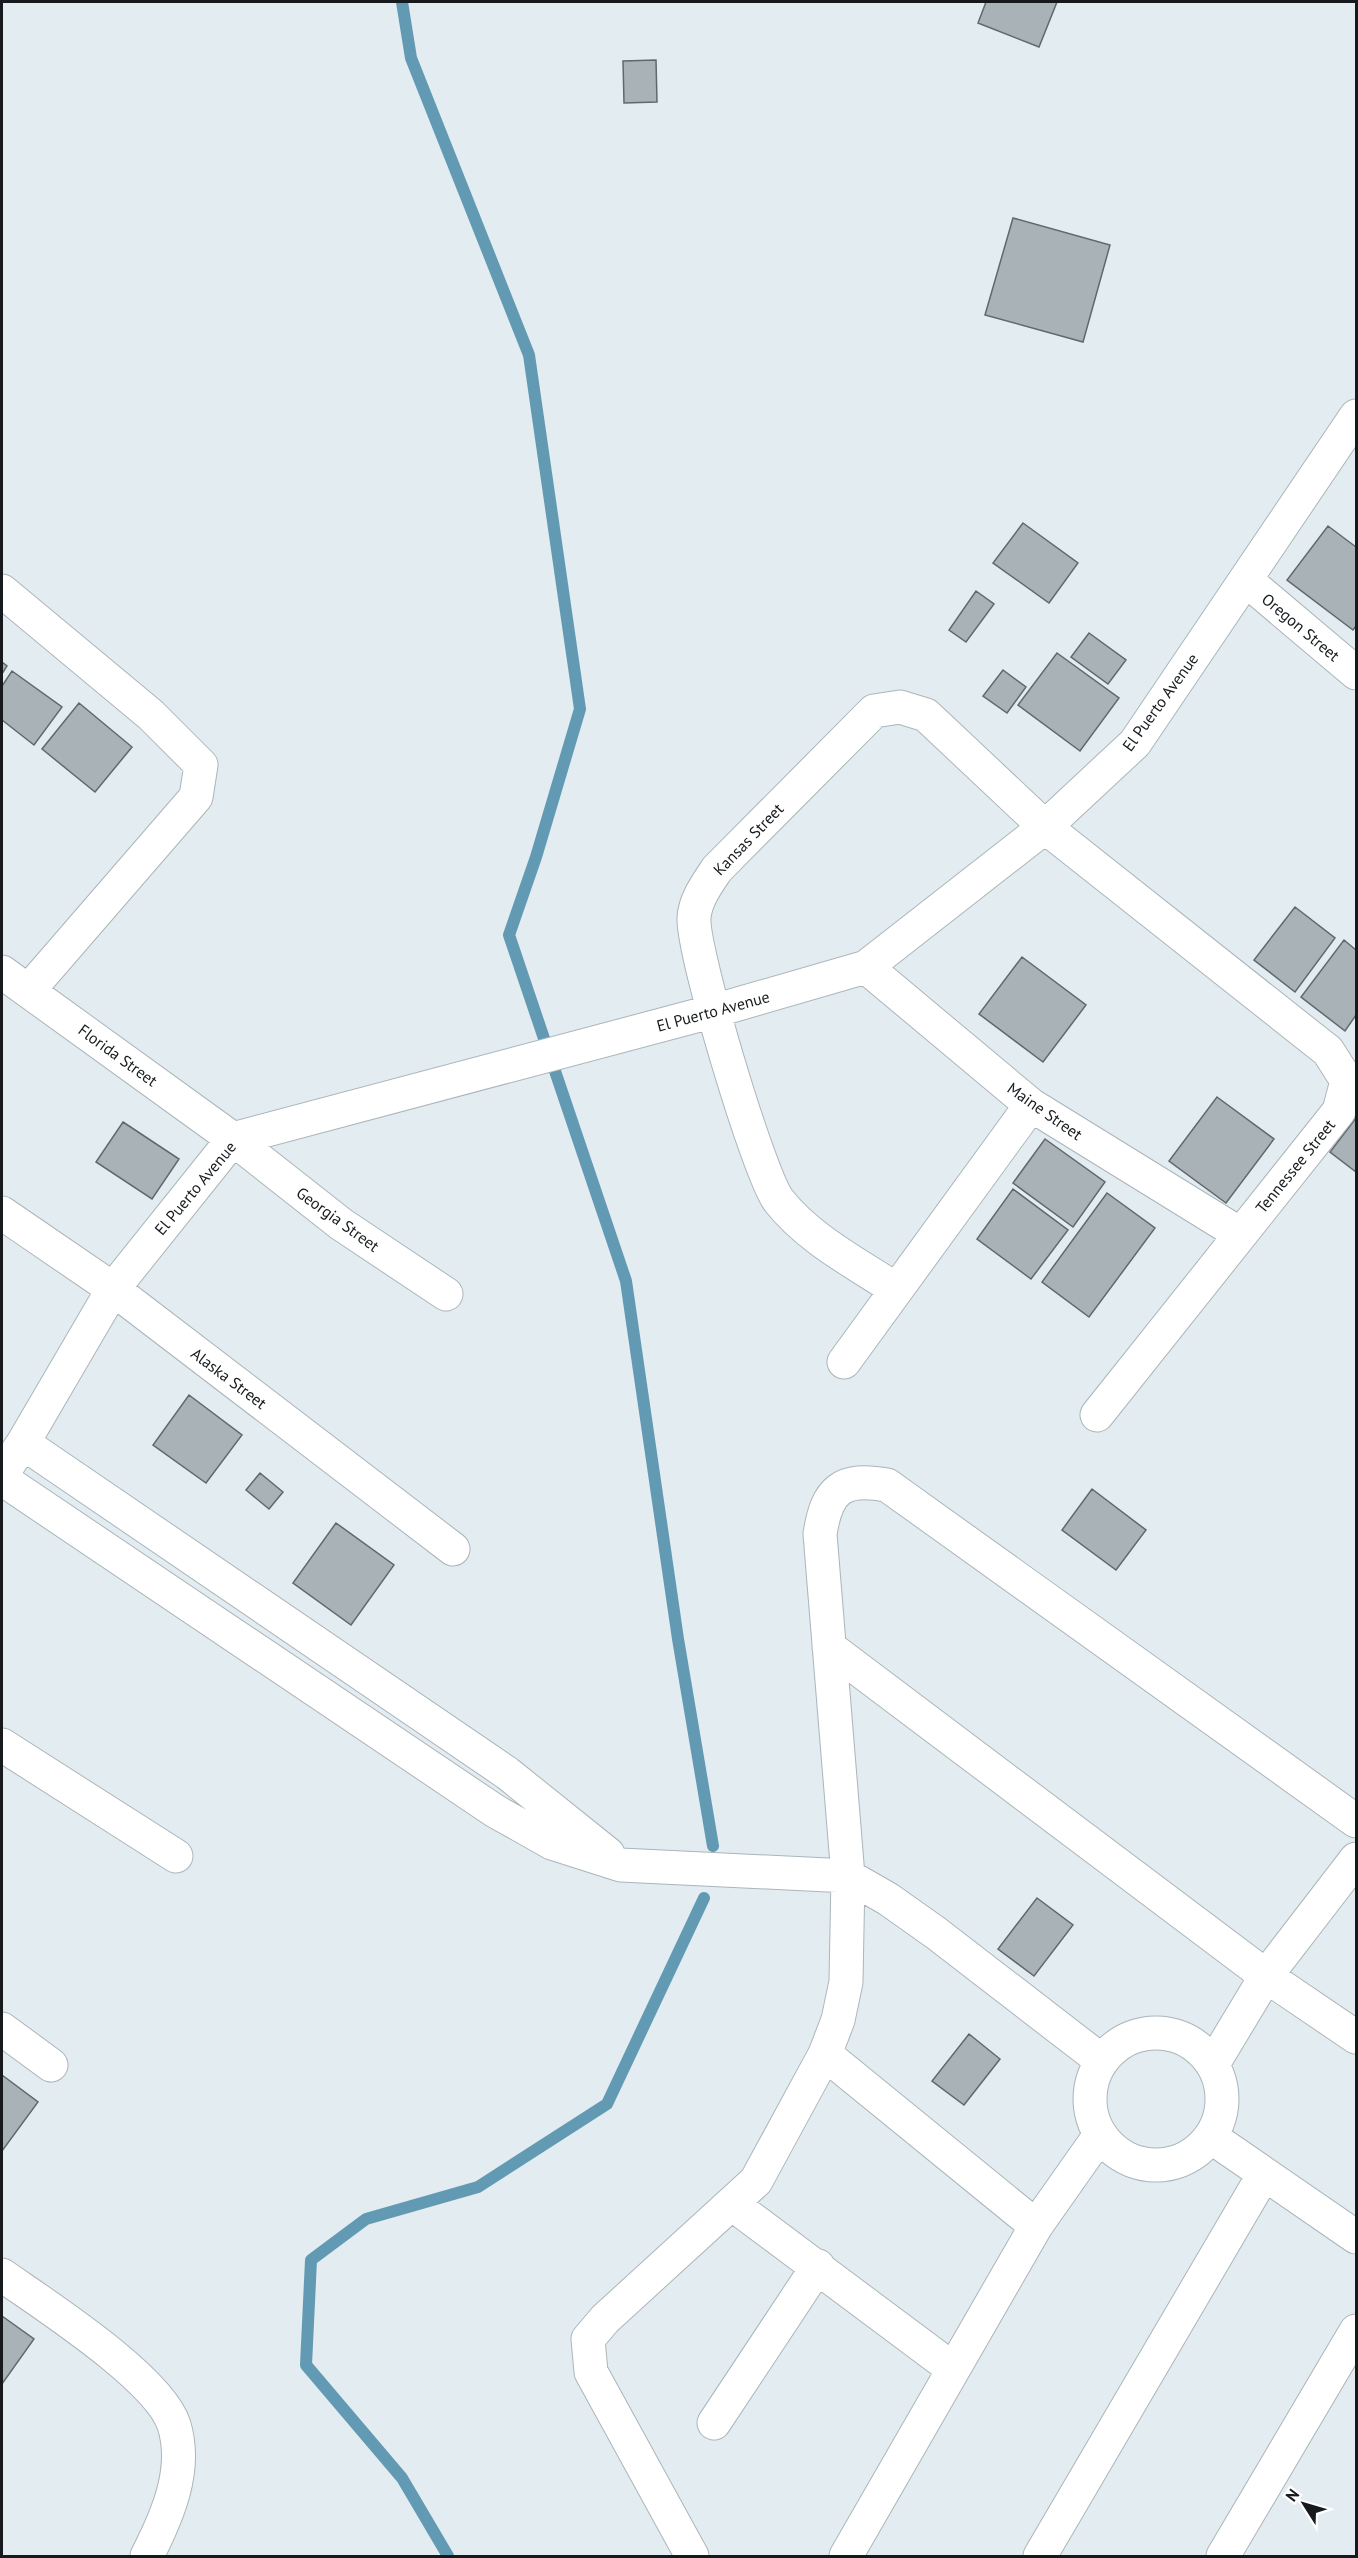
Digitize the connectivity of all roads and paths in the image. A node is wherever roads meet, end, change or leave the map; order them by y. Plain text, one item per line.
1 (1356, 416) edge
2 (1246, 580) junction
3 (2, 591) edge
4 (1356, 673) edge
5 (1045, 827) junction
6 (866, 967) junction
7 (2, 972) edge
8 (29, 990) junction
9 (714, 1011) junction
10 (1031, 1105) junction
11 (232, 1139) junction
12 (2, 1213) edge
13 (1240, 1234) junction
14 (113, 1289) junction
15 (895, 1289) junction
16 (446, 1294) dead end
17 (844, 1362) dead end
18 (1097, 1415) dead end
19 (23, 1443) junction
20 (2, 1474) edge
21 (2, 1479) edge
22 (453, 1549) dead end
23 (829, 1647) junction
24 (2, 1745) edge
25 (1356, 1821) edge
26 (176, 1856) dead end
27 (1356, 1859) edge
28 (621, 1865) junction
29 (848, 1876) junction
30 (1266, 1976) junction
31 (2, 2029) edge
32 (1356, 2037) edge
33 (825, 2054) junction
34 (1102, 2061) junction
35 (1213, 2064) junction
36 (51, 2065) dead end
37 (1100, 2135) junction
38 (1211, 2137) junction
39 (1264, 2174) junction
40 (732, 2204) junction
41 (1036, 2226) junction
42 (1356, 2237) edge
43 (818, 2266) junction
44 (2, 2276) edge
45 (1356, 2331) edge
46 (953, 2369) junction
47 (714, 2423) dead end
48 (147, 2556) edge
49 (692, 2556) edge
50 (846, 2556) edge
51 (1040, 2556) edge
52 (1223, 2556) edge

1 - 2 street, El Puerto Avenue
2 - 4 street, Oregon Street
2 - 5 street, El Puerto Avenue
3 - 8 street
5 - 6 street, El Puerto Avenue
5 - 9 street, Kansas Street
5 - 13 street, Tennessee Street
6 - 9 street, El Puerto Avenue
6 - 10 street, Maine Street
7 - 8 street, Florida Street
8 - 11 street, Florida Street
9 - 11 street, El Puerto Avenue
9 - 15 street, Kansas Street
10 - 13 street, Maine Street
10 - 15 street
11 - 14 street, El Puerto Avenue
11 - 16 street, Georgia Street
12 - 14 street, Alaska Street
13 - 18 street, Tennessee Street
14 - 19 street, El Puerto Avenue
14 - 22 street, Alaska Street
15 - 17 street
19 - 20 street, El Puerto Avenue
19 - 28 street
21 - 28 street
23 - 25 street
23 - 29 street
23 - 30 street
24 - 26 street
27 - 30 street
28 - 29 street
29 - 33 street
29 - 34 street
30 - 32 street
30 - 35 street
31 - 36 street
33 - 40 street
33 - 41 street
34 - 35 street
34 - 37 street
35 - 38 street
37 - 38 street
37 - 41 street
38 - 39 street
39 - 42 street
39 - 51 street
40 - 43 street
40 - 49 street
41 - 46 street
43 - 46 street
43 - 47 street
44 - 48 street
45 - 52 street
46 - 50 street

